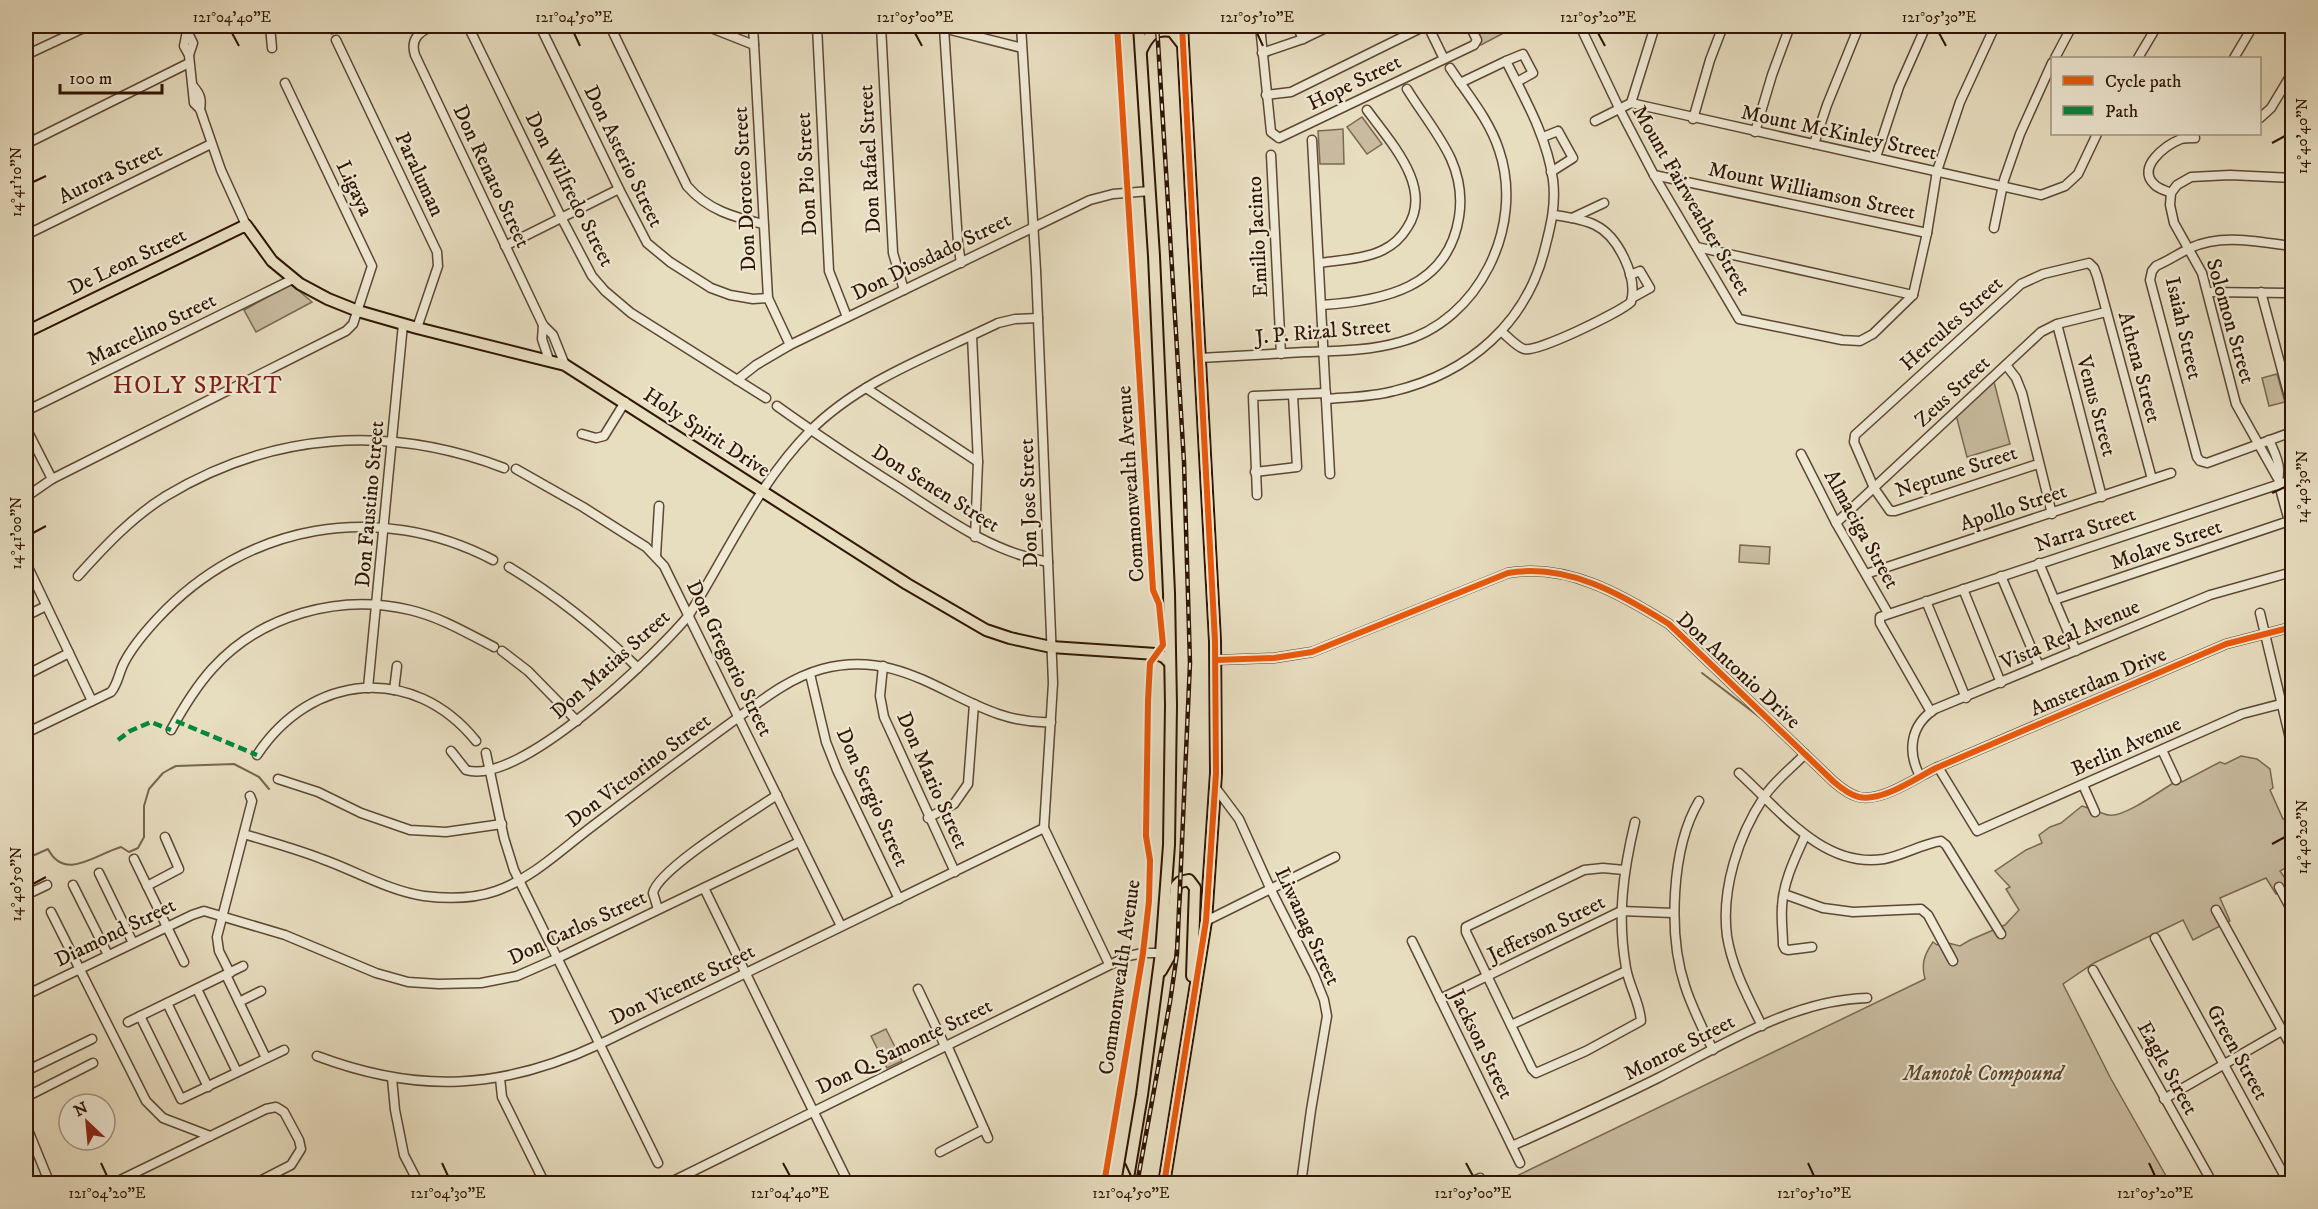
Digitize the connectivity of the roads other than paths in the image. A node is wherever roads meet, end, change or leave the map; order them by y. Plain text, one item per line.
1 (88, 26) edge
2 (270, 26) edge
3 (432, 26) edge
4 (468, 26) edge
5 (540, 26) edge
6 (610, 26) edge
7 (706, 26) edge
8 (753, 26) edge
9 (817, 26) edge
10 (881, 26) edge
11 (934, 26) edge
12 (1021, 26) edge
13 (1139, 26) edge
14 (1182, 26) edge
15 (1260, 26) edge
16 (1297, 26) edge
17 (1330, 26) edge
18 (1426, 26) edge
19 (1470, 26) edge
20 (1580, 26) edge
21 (1655, 26) edge
22 (1723, 26) edge
23 (1790, 26) edge
24 (1859, 26) edge
25 (1926, 26) edge
26 (1995, 26) edge
27 (2072, 26) edge
28 (2157, 26) edge
29 (2253, 26) edge
30 (2287, 26) edge
31 (944, 28) junction
32 (188, 29) edge
33 (2292, 30) edge
34 (1303, 39) junction
35 (336, 40) dead end
36 (754, 45) junction
37 (1183, 45) junction
38 (272, 48) dead end
39 (1022, 48) junction
40 (1140, 52) junction
41 (1262, 53) junction
42 (26, 55) edge
43 (2056, 57) edge
44 (2139, 57) edge
45 (2235, 57) edge
46 (189, 59) junction
47 (1444, 59) junction
48 (1506, 61) junction
49 (2051, 65) edge
50 (1450, 68) dead end
51 (2292, 73) edge
52 (1516, 82) junction
53 (285, 83) dead end
54 (1460, 83) junction
55 (1407, 89) dead end
56 (1266, 95) junction
57 (1631, 103) junction
58 (1367, 110) dead end
59 (1620, 110) junction
60 (2261, 117) edge
61 (1694, 118) junction
62 (1595, 121) dead end
63 (1755, 132) junction
64 (2097, 135) edge
65 (1543, 137) junction
66 (2195, 138) dead end
67 (1312, 140) dead end
68 (26, 144) edge
69 (211, 144) junction
70 (1814, 144) junction
71 (1271, 154) dead end
72 (1876, 157) junction
73 (1937, 171) junction
74 (1551, 172) junction
75 (1654, 175) junction
76 (2292, 178) edge
77 (2002, 187) junction
78 (619, 189) junction
79 (1150, 191) junction
80 (2171, 193) junction
81 (1604, 203) dead end
82 (1554, 214) junction
83 (561, 217) junction
84 (1572, 218) junction
85 (763, 224) junction
86 (246, 225) junction
87 (1033, 226) junction
88 (1994, 228) dead end
89 (1927, 233) junction
90 (26, 235) edge
91 (505, 246) junction
92 (2292, 246) edge
93 (1697, 247) junction
94 (2188, 249) junction
95 (962, 263) junction
96 (1320, 263) junction
97 (2092, 264) joint
98 (1630, 275) junction
99 (293, 279) junction
100 (904, 290) junction
101 (2208, 292) junction
102 (2262, 292) junction
103 (2292, 293) edge
104 (1913, 295) junction
105 (768, 297) junction
106 (1632, 298) junction
107 (1322, 305) junction
108 (358, 311) junction
109 (2106, 312) junction
110 (847, 317) junction
111 (1038, 318) junction
112 (403, 324) junction
113 (2057, 324) junction
114 (543, 325) junction
115 (417, 328) junction
116 (26, 332) edge
117 (1502, 332) junction
118 (972, 336) junction
119 (790, 345) junction
120 (1325, 351) junction
121 (1281, 354) junction
122 (1200, 358) junction
123 (549, 360) junction
124 (565, 365) junction
125 (2006, 365) junction
126 (737, 380) junction
127 (866, 388) junction
128 (1293, 395) junction
129 (1326, 396) junction
130 (766, 398) dead end
131 (625, 402) junction
132 (777, 406) dead end
133 (2292, 408) edge
134 (26, 411) edge
135 (26, 428) edge
136 (811, 430) junction
137 (2292, 432) edge
138 (582, 434) dead end
139 (393, 440) junction
140 (2269, 440) junction
141 (1854, 442) joint
142 (2258, 443) junction
143 (1801, 454) dead end
144 (978, 462) junction
145 (2038, 464) junction
146 (504, 468) dead end
147 (516, 469) dead end
148 (1256, 472) junction
149 (2171, 473) dead end
150 (1330, 474) dead end
151 (52, 479) junction
152 (2152, 479) junction
153 (2292, 480) edge
154 (2278, 481) junction
155 (1874, 489) junction
156 (763, 492) junction
157 (1257, 495) dead end
158 (2102, 496) junction
159 (26, 497) edge
160 (659, 506) dead end
161 (2052, 514) junction
162 (2289, 521) junction
163 (1836, 523) junction
164 (384, 527) junction
165 (2292, 532) edge
166 (975, 537) junction
167 (656, 556) junction
168 (494, 560) dead end
169 (1048, 562) junction
170 (26, 563) edge
171 (2039, 563) junction
172 (509, 567) dead end
173 (2292, 572) edge
174 (1866, 574) junction
175 (78, 576) dead end
176 (2001, 576) junction
177 (1963, 589) junction
178 (2054, 600) junction
179 (1926, 602) junction
180 (377, 605) junction
181 (46, 606) junction
182 (1888, 613) junction
183 (2260, 613) dead end
184 (689, 615) junction
185 (26, 616) edge
186 (2292, 627) edge
187 (2265, 633) junction
188 (1170, 644) junction
189 (1051, 647) junction
190 (2076, 651) junction
191 (69, 653) junction
192 (1156, 654) junction
193 (1216, 660) junction
194 (1170, 663) junction
195 (397, 666) dead end
196 (883, 666) junction
197 (2039, 666) junction
198 (638, 668) junction
199 (810, 674) junction
200 (26, 675) edge
201 (2001, 682) junction
202 (369, 688) junction
203 (394, 690) junction
204 (1966, 698) junction
205 (92, 701) junction
206 (2292, 701) edge
207 (974, 704) junction
208 (2280, 704) junction
209 (1931, 712) junction
210 (739, 717) junction
211 (577, 722) junction
212 (1051, 722) junction
213 (171, 730) dead end
214 (26, 733) edge
215 (476, 741) dead end
216 (2292, 747) edge
217 (2162, 750) junction
218 (452, 751) dead end
219 (486, 753) dead end
220 (1805, 754) junction
221 (257, 755) dead end
222 (1938, 767) junction
223 (490, 769) junction
224 (1739, 773) dead end
225 (1920, 776) junction
226 (278, 779) dead end
227 (2176, 780) dead end
228 (2082, 785) junction
229 (1215, 787) junction
230 (777, 795) junction
231 (250, 796) dead end
232 (1764, 796) junction
233 (1699, 801) dead end
234 (2095, 812) dead end
235 (928, 818) junction
236 (1635, 822) dead end
237 (502, 824) junction
238 (1044, 828) junction
239 (244, 834) junction
240 (1805, 836) junction
241 (165, 837) dead end
242 (799, 842) junction
243 (1335, 857) dead end
244 (134, 859) dead end
245 (1624, 870) junction
246 (955, 872) junction
247 (99, 873) dead end
248 (519, 880) junction
249 (47, 885) dead end
250 (73, 885) dead end
251 (147, 886) junction
252 (2279, 887) dead end
253 (704, 888) junction
254 (1271, 890) junction
255 (1784, 894) junction
256 (26, 895) edge
257 (899, 899) junction
258 (658, 909) junction
259 (2216, 910) dead end
260 (1621, 911) junction
261 (2292, 911) edge
262 (51, 912) dead end
263 (1673, 913) junction
264 (223, 916) junction
265 (1206, 921) junction
266 (841, 926) junction
267 (167, 927) junction
268 (2001, 934) dead end
269 (2154, 938) dead end
270 (1412, 941) dead end
271 (133, 943) junction
272 (1812, 947) dead end
273 (1161, 953) junction
274 (108, 955) junction
275 (558, 958) junction
276 (1953, 961) dead end
277 (184, 962) dead end
278 (1109, 964) junction
279 (243, 966) dead end
280 (80, 969) junction
281 (2093, 970) dead end
282 (1626, 971) junction
283 (746, 973) junction
284 (228, 974) junction
285 (1488, 976) junction
286 (1157, 979) junction
287 (918, 988) dead end
288 (197, 989) junction
289 (261, 992) dead end
290 (26, 995) edge
291 (1867, 998) dead end
292 (1440, 999) junction
293 (239, 1002) junction
294 (167, 1003) junction
295 (1192, 1010) junction
296 (140, 1016) junction
297 (128, 1022) dead end
298 (1511, 1025) junction
299 (2292, 1025) edge
300 (1762, 1026) junction
301 (2283, 1031) junction
302 (92, 1039) dead end
303 (600, 1044) junction
304 (946, 1045) junction
305 (2292, 1048) edge
306 (284, 1050) dead end
307 (1713, 1050) junction
308 (317, 1056) dead end
309 (266, 1058) junction
310 (93, 1063) dead end
311 (2224, 1066) junction
312 (26, 1071) edge
313 (237, 1072) junction
314 (392, 1078) junction
315 (500, 1078) junction
316 (208, 1087) junction
317 (26, 1097) edge
318 (2164, 1099) junction
319 (813, 1110) junction
320 (26, 1125) edge
321 (210, 1136) junction
322 (1512, 1146) junction
323 (940, 1152) dead end
324 (1520, 1162) dead end
325 (658, 1163) dead end
326 (1480, 1178) dead end
327 (668, 1183) edge
328 (50, 1184) edge
329 (112, 1184) edge
330 (254, 1184) edge
331 (418, 1184) edge
332 (545, 1184) edge
333 (849, 1184) edge
334 (1127, 1184) edge
335 (1164, 1184) edge
336 (1301, 1184) edge
337 (1467, 1184) edge
338 (2213, 1184) edge
339 (2289, 1184) edge

1 - 42 street
2 - 38 street
3 - 91 street, Don Renato Street
4 - 83 street, Don Wilfredo Street
5 - 78 street, Don Asterio Street
6 - 85 street
7 - 36 street
8 - 36 street, Don Doroteo Street
9 - 110 street, Don Pio Street
10 - 100 street, Don Rafael Street
11 - 31 street
12 - 39 street, Don Jose Street
13 - 40 main road, Commonwealth Avenue
14 - 37 main road
15 - 41 street
16 - 34 street
17 - 34 street
18 - 47 street
18 - 56 street
19 - 47 street, Hope Street
20 - 59 street, Mount Fairweather Street
21 - 57 street
22 - 61 street
23 - 63 street
24 - 70 street
25 - 72 street
26 - 73 street
27 - 43 street
28 - 44 street
29 - 45 street
30 - 33 street
31 - 39 street
31 - 95 street
32 - 46 street
34 - 41 street
35 - 115 street, Paraluman
36 - 85 street, Don Doroteo Street
37 - 40 main road
37 - 122 main road
39 - 87 street, Don Jose Street
40 - 79 main road, Commonwealth Avenue
41 - 56 street
46 - 68 street
46 - 69 street
47 - 56 street, Hope Street
48 - 52 street
48 - 52 street
48 - 54 street
49 - 77 street
50 - 54 street, J. P. Rizal Street
51 - 60 street
52 - 65 street
53 - 108 street, Ligaya
54 - 120 street, J. P. Rizal Street
55 - 107 street
57 - 59 street
57 - 61 street, Mount McKinley Street
58 - 96 street
59 - 62 street
59 - 75 street, Mount Fairweather Street
61 - 63 street, Mount McKinley Street
63 - 70 street, Mount McKinley Street
64 - 77 street, Mount McKinley Street
65 - 74 street
65 - 74 street
66 - 80 street
67 - 96 street
69 - 86 street
69 - 90 street, Aurora Street
70 - 72 street, Mount McKinley Street
71 - 121 street, Emilio Jacinto
72 - 73 street, Mount McKinley Street
73 - 77 street, Mount McKinley Street
73 - 89 street
74 - 82 street
75 - 89 street, Mount Williamson Street
75 - 93 street, Mount Fairweather Street
76 - 80 street
77 - 88 street
78 - 83 street
78 - 105 street, Don Asterio Street
79 - 87 street, Don Diosdado Street
79 - 188 main road, Commonwealth Avenue
80 - 94 street, Solomon Street
81 - 84 street
82 - 84 street
82 - 117 street
83 - 91 street
83 - 126 street, Don Wilfredo Street
84 - 98 street
85 - 105 street, Don Doroteo Street
86 - 99 main road, Holy Spirit Drive
86 - 116 main road, De Leon Street
87 - 95 street, Don Diosdado Street
87 - 111 street, Don Jose Street
89 - 104 street
91 - 114 street, Don Renato Street
92 - 94 street, Isaiah Street
93 - 104 street
93 - 104 street, Mount Fairweather Street
94 - 101 street, Solomon Street
94 - 142 street, Isaiah Street
95 - 100 street, Don Diosdado Street
96 - 107 street
97 - 109 street, Athena Street
97 - 141 street, Hercules Street
98 - 106 street
98 - 106 street
99 - 108 main road, Holy Spirit Drive
99 - 134 street, Marcelino Street
100 - 110 street, Don Diosdado Street
101 - 102 street
101 - 142 street, Solomon Street
102 - 103 street
102 - 133 street
105 - 119 street, Don Doroteo Street
106 - 117 street
107 - 120 street
108 - 112 main road, Holy Spirit Drive
108 - 151 street
109 - 113 street, Zeus Street
109 - 152 street, Athena Street
110 - 119 street, Don Diosdado Street
111 - 118 street, Don Matias Street
111 - 169 street, Don Jose Street
112 - 115 main road, Holy Spirit Drive
112 - 139 street, Don Faustino Street
113 - 125 street, Zeus Street
113 - 158 street, Venus Street
114 - 123 street, Don Renato Street
114 - 124 street, Don Renato Street
115 - 123 main road, Holy Spirit Drive
117 - 129 street
118 - 127 street, Don Matias Street
118 - 144 street
119 - 126 street, Don Diosdado Street
120 - 121 street, J. P. Rizal Street
120 - 129 street
121 - 122 street, J. P. Rizal Street
122 - 193 main road
123 - 124 main road, Holy Spirit Drive
124 - 131 main road, Holy Spirit Drive
125 - 145 street
125 - 155 street, Zeus Street
126 - 130 street, Don Wilfredo Street
127 - 136 street, Don Matias Street
127 - 144 street
128 - 129 street
128 - 148 street
128 - 148 street
129 - 150 street
131 - 138 street
131 - 156 main road, Holy Spirit Drive
132 - 136 street
135 - 151 street
136 - 156 street, Don Matias Street
136 - 166 street, Don Senen Street
137 - 140 street
139 - 146 street
139 - 164 street, Don Faustino Street
139 - 175 street
140 - 142 street
140 - 154 street
141 - 155 street, Neptune Street
142 - 154 street, Solomon Street
143 - 163 street, Almaciga Street
144 - 166 street
145 - 155 street, Neptune Street
145 - 161 street
147 - 167 street, Don Gregorio Street
148 - 157 street
149 - 152 street, Apollo Street
151 - 159 street
152 - 158 street, Apollo Street
153 - 154 street, Narra Street
154 - 162 street
154 - 171 street, Narra Street
155 - 163 street, Zeus Street
156 - 184 street, Don Matias Street
156 - 189 main road, Holy Spirit Drive
158 - 161 street, Apollo Street
160 - 167 street
161 - 174 street, Apollo Street
162 - 165 street
162 - 178 street, Molave Street
163 - 174 street, Almaciga Street
164 - 168 street
164 - 180 street, Don Faustino Street
164 - 205 street
166 - 169 street, Don Senen Street
167 - 184 street, Don Gregorio Street
169 - 189 street, Don Jose Street
170 - 181 street
171 - 176 street, Narra Street
171 - 178 street
172 - 198 street
173 - 190 street, Vista Real Avenue
174 - 182 street, Almaciga Street
176 - 177 street, Narra Street
176 - 197 street
177 - 179 street, Narra Street
177 - 201 street
178 - 190 street
179 - 182 street, Narra Street
179 - 204 street
180 - 202 street, Don Faustino Street
180 - 211 street
180 - 213 street
181 - 185 street
181 - 191 street
182 - 209 street, Almaciga Street
183 - 187 street
184 - 198 street, Don Matias Street
184 - 210 street, Don Gregorio Street
186 - 187 street, Amsterdam Drive
187 - 208 street
187 - 222 street, Amsterdam Drive
188 - 192 main road
188 - 194 main road, Commonwealth Avenue
189 - 192 main road, Holy Spirit Drive
189 - 212 street, Don Jose Street
190 - 197 street, Vista Real Avenue
191 - 200 street
191 - 205 street
192 - 194 main road, Holy Spirit Drive
193 - 220 street, Don Antonio Drive
193 - 229 main road
194 - 273 main road, Commonwealth Avenue
195 - 203 street
196 - 199 street, Don Victorino Street
196 - 207 street, Don Victorino Street
196 - 235 street, Don Mario Street
197 - 201 street, Vista Real Avenue
198 - 211 street, Don Matias Street
199 - 210 street, Don Victorino Street
199 - 257 street, Don Sergio Street
201 - 204 street, Vista Real Avenue
202 - 203 street
202 - 221 street
203 - 215 street
204 - 209 street, Vista Real Avenue
205 - 214 street
206 - 208 street, Berlin Avenue
207 - 212 street, Don Victorino Street
207 - 235 street
208 - 216 street
208 - 217 street, Berlin Avenue
209 - 225 street
210 - 230 street, Don Gregorio Street
210 - 248 street, Don Victorino Street
211 - 223 street, Don Matias Street
212 - 238 street, Don Jose Street
217 - 227 street
217 - 228 street, Berlin Avenue
218 - 223 street
219 - 223 street
220 - 225 street, Don Antonio Drive
220 - 232 street
222 - 225 street, Amsterdam Drive
222 - 228 street, Berlin Avenue
223 - 237 street
224 - 232 street
226 - 237 street
228 - 234 street
229 - 254 street, Liwanag Street
229 - 265 main road
230 - 242 street, Don Gregorio Street
230 - 258 street
231 - 239 street
232 - 240 street
232 - 300 street
233 - 263 street
235 - 246 street, Don Mario Street
236 - 245 street
237 - 248 street
238 - 246 street, Don Vicente Street
238 - 278 street, Don Jose Street
239 - 248 street, Don Victorino Street
239 - 264 street
240 - 255 street
240 - 268 street
241 - 251 street
242 - 253 street, Don Carlos Street
242 - 266 street, Don Gregorio Street
243 - 254 street
244 - 251 street
245 - 260 street
245 - 285 street
246 - 257 street, Don Vicente Street
247 - 271 street
248 - 275 street
249 - 256 street
250 - 274 street
251 - 267 street
252 - 261 street
253 - 258 street, Don Carlos Street
253 - 283 street
254 - 265 street
254 - 336 street, Liwanag Street
255 - 272 street
255 - 276 street
257 - 266 street, Don Vicente Street
258 - 275 street, Don Carlos Street
259 - 301 street
260 - 263 street, Jefferson Street
260 - 282 street
260 - 285 street, Jefferson Street
262 - 280 street
263 - 307 street
264 - 267 street, Diamond Street
264 - 275 street, Don Carlos Street
264 - 284 street
265 - 295 main road
266 - 283 street, Don Vicente Street
267 - 271 street, Diamond Street
267 - 277 street
269 - 311 street, Green Street
270 - 292 street, Jackson Street
271 - 274 street, Diamond Street
273 - 278 street, Don Q. Samonte Street
273 - 286 main road, Commonwealth Avenue
274 - 280 street, Diamond Street
275 - 303 street
278 - 304 street, Don Q. Samonte Street
279 - 284 street
280 - 290 street, Diamond Street
280 - 321 street
281 - 318 street, Eagle Street
282 - 298 street
282 - 298 street
283 - 303 street, Don Vicente Street
283 - 319 street
284 - 288 street
284 - 293 street
285 - 292 street, Jefferson Street
285 - 298 street
286 - 295 main road
286 - 334 main road, Commonwealth Avenue
287 - 304 street
288 - 294 street
288 - 313 street
289 - 293 street
291 - 300 street, Monroe Street
292 - 322 street, Jackson Street
293 - 309 street
294 - 296 street
294 - 316 street
295 - 335 main road
296 - 297 street
296 - 316 street
299 - 301 street
300 - 307 street, Monroe Street
301 - 305 street
301 - 311 street
302 - 312 street
303 - 315 street, Don Vicente Street
303 - 325 street
304 - 319 street, Don Q. Samonte Street
304 - 323 street
306 - 309 street
307 - 322 street, Monroe Street
308 - 314 street, Don Vicente Street
309 - 313 street
310 - 317 street
311 - 318 street
311 - 339 street, Green Street
313 - 316 street
314 - 315 street, Don Vicente Street
314 - 331 street
315 - 332 street
318 - 338 street, Eagle Street
319 - 327 street, Don Q. Samonte Street
319 - 333 street
320 - 328 street
321 - 329 street
321 - 330 street
322 - 324 street, Jackson Street
326 - 337 street

